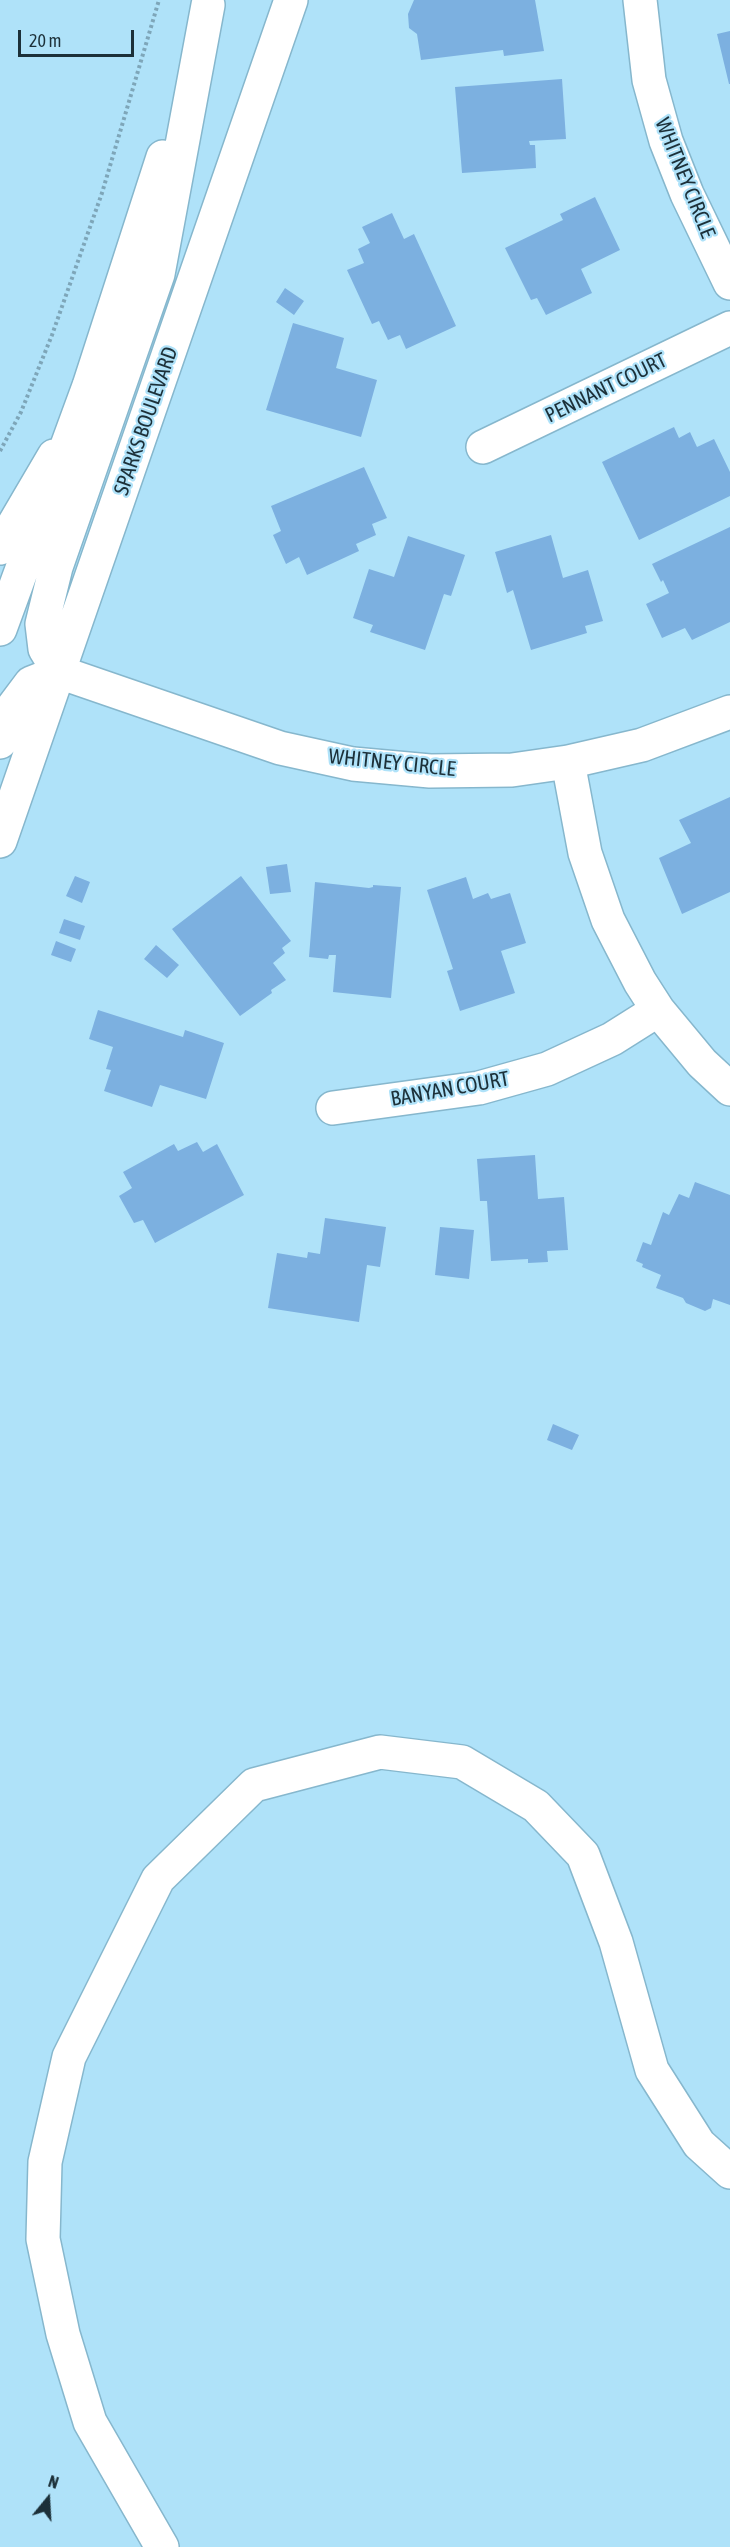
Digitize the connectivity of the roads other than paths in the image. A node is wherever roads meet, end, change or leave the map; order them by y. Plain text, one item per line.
1 (291, 0) edge
2 (640, 0) edge
3 (208, 2) edge
4 (730, 283) edge
5 (730, 328) edge
6 (81, 408) junction
7 (483, 447) dead end
8 (0, 548) edge
9 (0, 628) edge
10 (59, 672) junction
11 (730, 712) edge
12 (0, 742) edge
13 (568, 762) junction
14 (0, 841) edge
15 (658, 1010) junction
16 (730, 1089) edge
17 (333, 1108) dead end
18 (730, 2172) edge
19 (162, 2547) edge

1 - 10 street, SPARKS BOULEVARD
2 - 4 street, WHITNEY CIRCLE
3 - 6 street
3 - 10 street
5 - 7 street, PENNANT COURT
6 - 8 street
6 - 9 street
10 - 12 street
10 - 13 street, WHITNEY CIRCLE
10 - 14 street, SPARKS BOULEVARD
11 - 13 street, WHITNEY CIRCLE
13 - 15 street
15 - 16 street
15 - 17 street, BANYAN COURT
18 - 19 street

